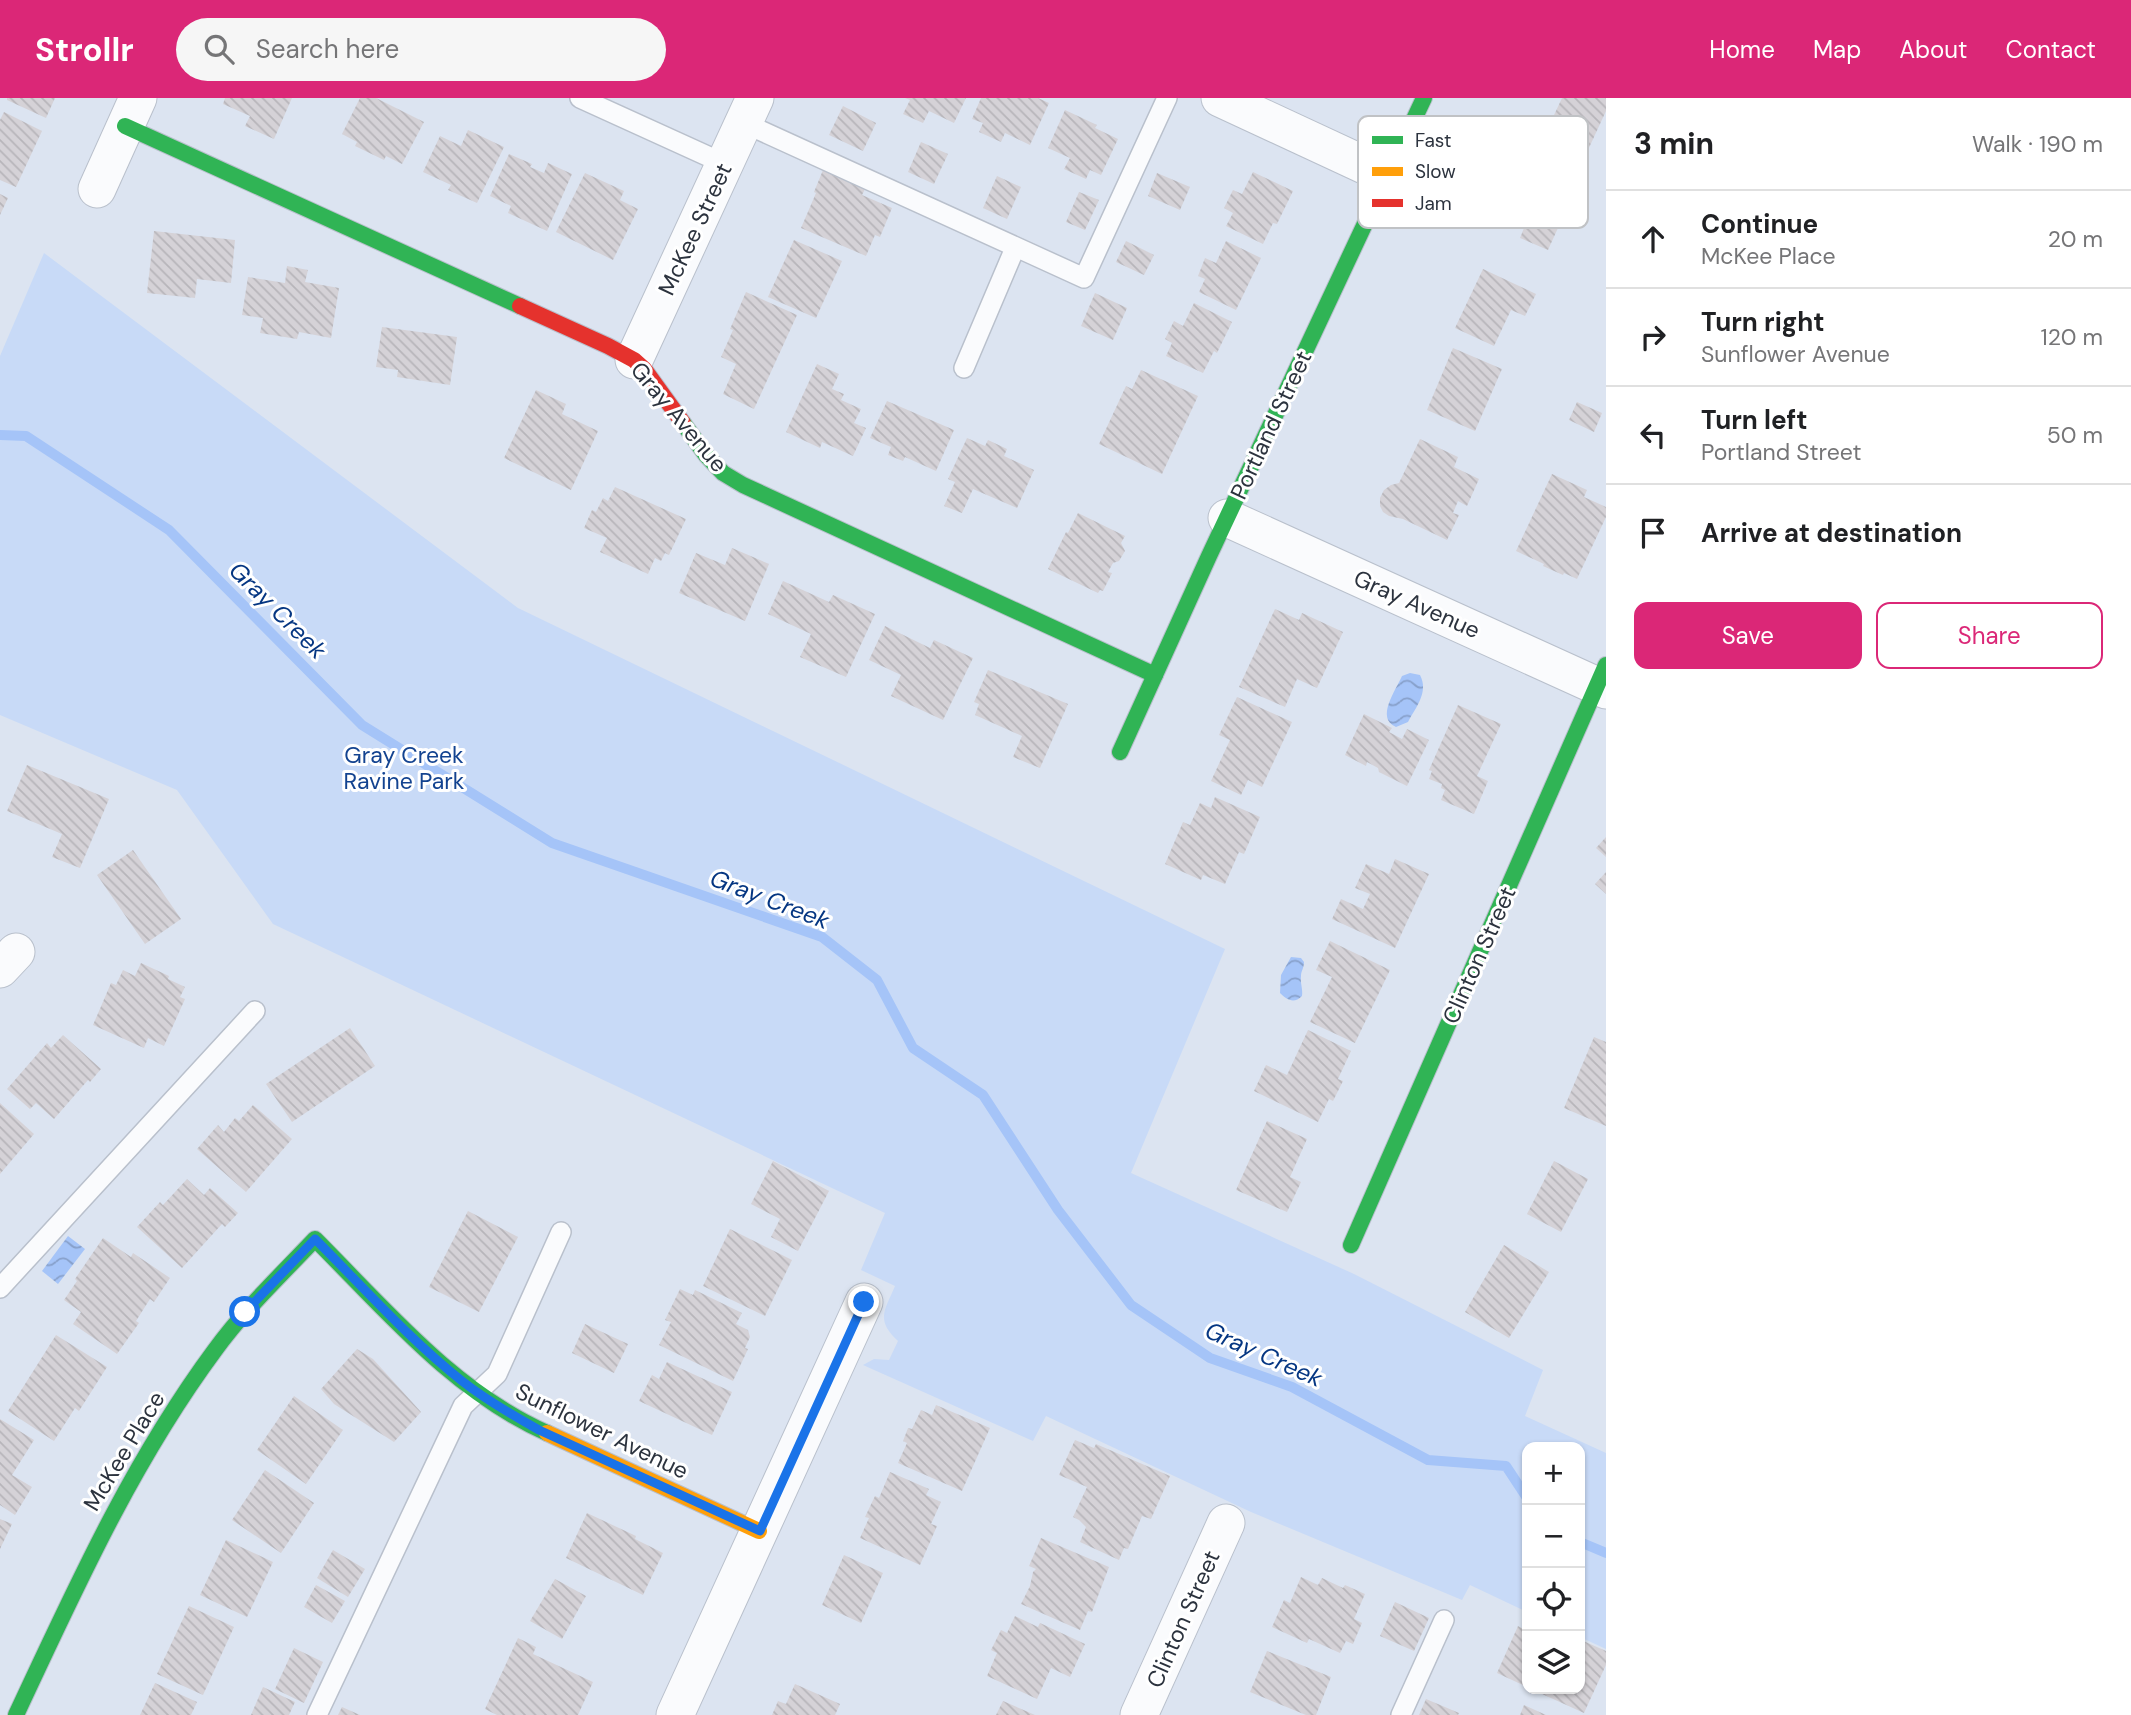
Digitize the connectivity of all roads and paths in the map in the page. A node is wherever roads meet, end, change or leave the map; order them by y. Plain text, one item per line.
1 (580, 98) edge
2 (1167, 98) edge
3 (1220, 98) edge
4 (1424, 98) edge
5 (749, 111) edge
6 (131, 112) edge
7 (1416, 116) edge
8 (1358, 162) edge
9 (725, 164) junction
10 (97, 190) dead end
11 (1364, 228) edge
12 (1015, 248) junction
13 (634, 360) junction
14 (964, 368) dead end
15 (1227, 518) junction
16 (1155, 676) junction
17 (1603, 680) edge
18 (1120, 752) dead end
19 (255, 1011) dead end
20 (561, 1232) dead end
21 (315, 1239) joint
22 (1351, 1245) dead end
23 (0, 1288) edge
24 (864, 1302) dead end
25 (477, 1392) junction
26 (1226, 1523) dead end
27 (760, 1531) junction
28 (1444, 1620) dead end
29 (16, 1715) edge
30 (317, 1715) edge
31 (675, 1715) edge
32 (1139, 1715) edge
33 (1401, 1715) edge

1 - 9 lane
2 - 12 lane
3 - 8 street
4 - 7 street, Portland Street
5 - 9 street, McKee Street
5 - 12 lane
6 - 10 street
6 - 13 street, Gray Avenue
9 - 13 street, McKee Street
11 - 15 street, Portland Street
12 - 14 lane
13 - 16 street, Gray Avenue
15 - 16 street, Portland Street
15 - 17 street, Gray Avenue
16 - 18 street, Portland Street
17 - 22 street, Clinton Street
19 - 23 lane
20 - 25 lane
21 - 25 street, Sunflower Avenue
21 - 29 street, McKee Place
24 - 27 street
25 - 27 street, Sunflower Avenue
25 - 30 lane
26 - 32 street, Clinton Street
27 - 31 street
28 - 33 lane

